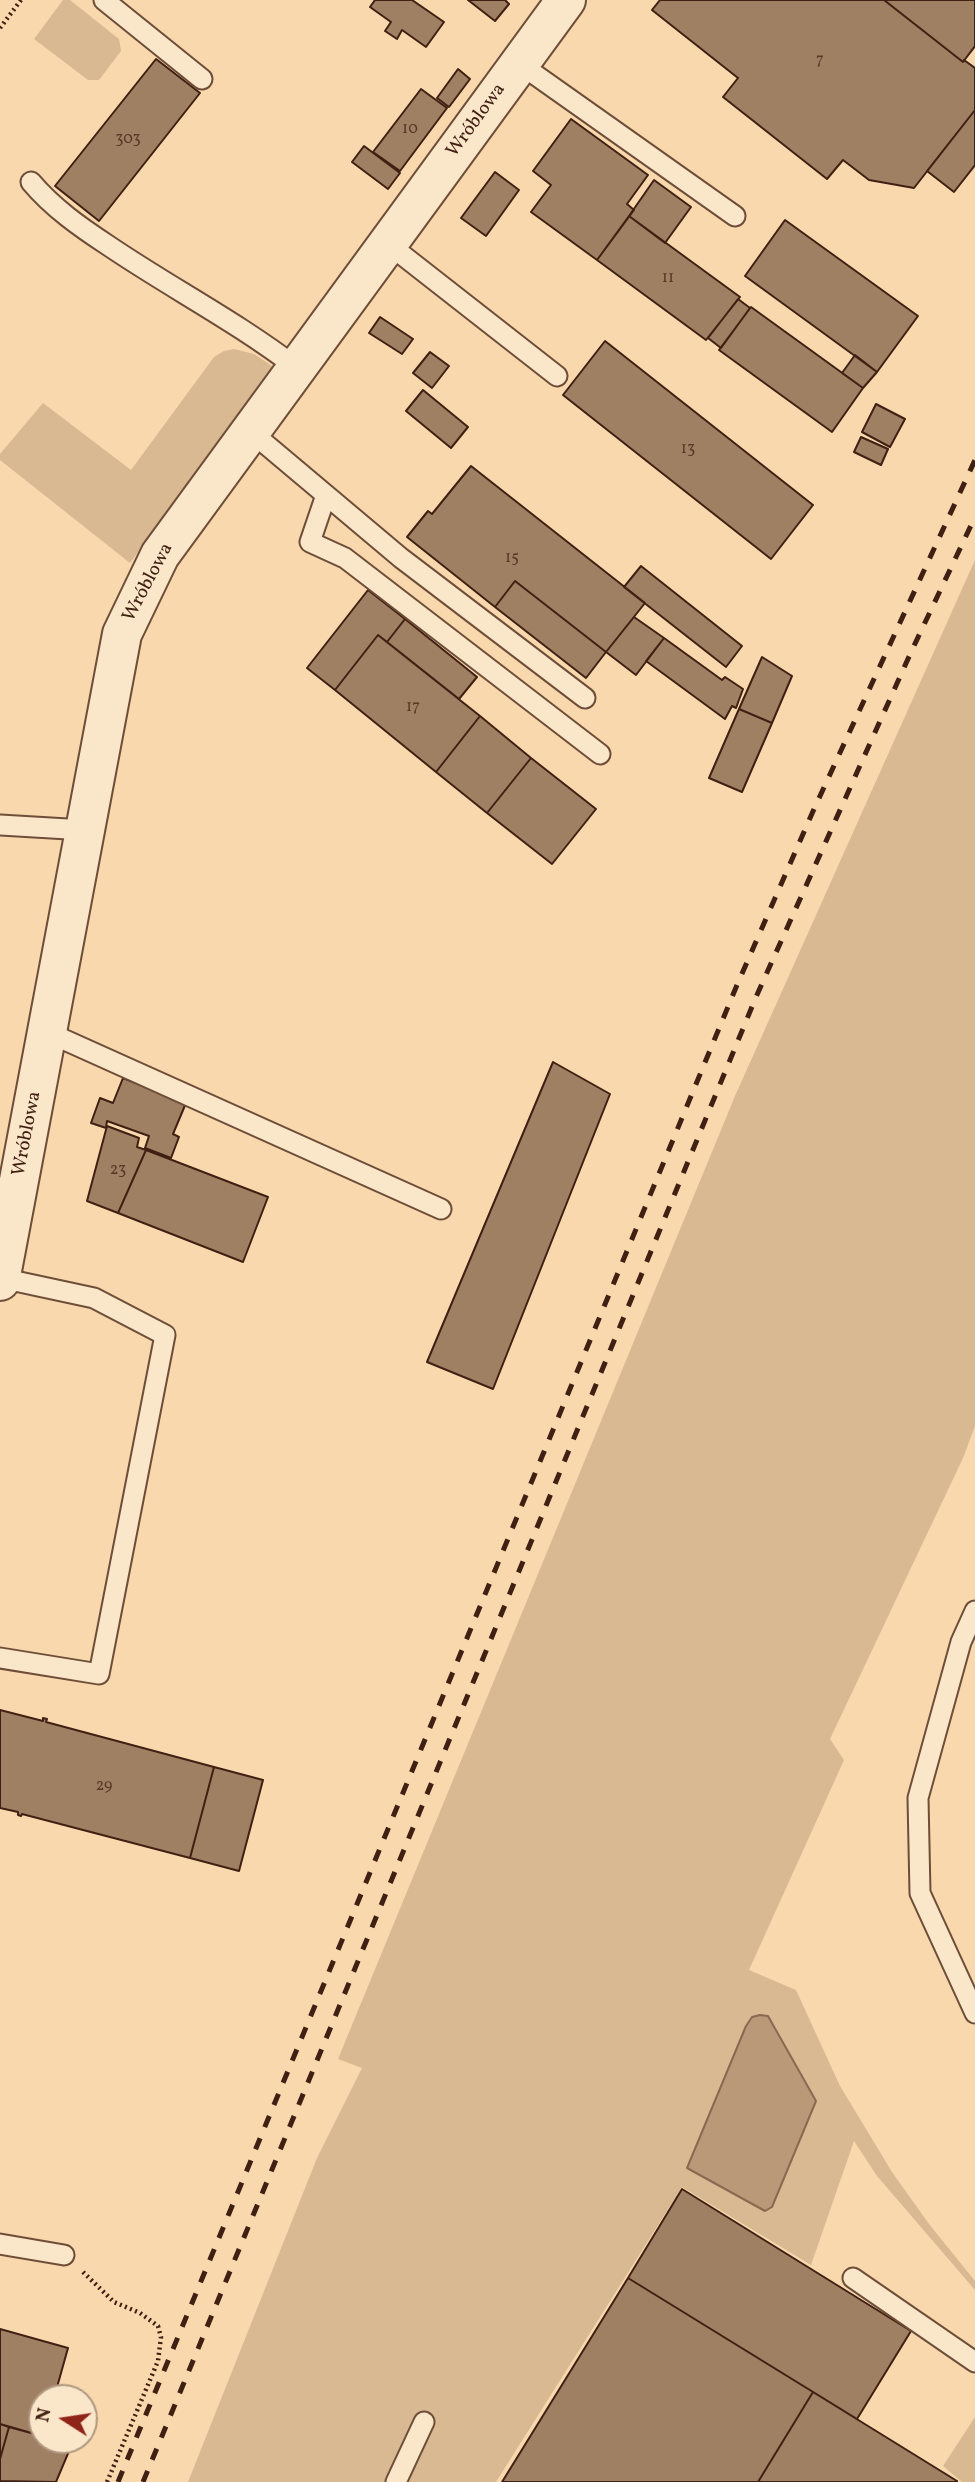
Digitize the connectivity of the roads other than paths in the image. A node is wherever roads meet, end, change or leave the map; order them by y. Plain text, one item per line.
1 (104, 0) edge
2 (566, 0) edge
3 (520, 64) junction
4 (202, 79) dead end
5 (31, 181) dead end
6 (735, 216) dead end
7 (387, 243) junction
8 (297, 368) junction
9 (557, 376) dead end
10 (250, 431) junction
11 (326, 495) junction
12 (585, 698) dead end
13 (600, 754) dead end
14 (0, 825) edge
15 (85, 830) junction
16 (47, 1032) junction
17 (441, 1209) dead end
18 (0, 1280) edge
19 (975, 1611) edge
20 (0, 1658) edge
21 (975, 2013) edge
22 (0, 2244) edge
23 (64, 2255) road end
24 (853, 2278) dead end
25 (975, 2362) edge
26 (424, 2422) dead end
27 (396, 2482) edge

1 - 4 lane
2 - 3 street, Wróblowa
3 - 6 lane
3 - 7 street, Wróblowa
5 - 8 lane
7 - 8 street, Wróblowa
7 - 9 lane
8 - 10 street, Wróblowa
10 - 11 lane
10 - 15 street, Wróblowa
11 - 12 lane
11 - 13 lane
14 - 15 lane
15 - 16 street, Wróblowa
16 - 17 lane
16 - 18 street, Wróblowa
18 - 20 lane
19 - 21 lane
22 - 23 lane
24 - 25 lane
26 - 27 lane

